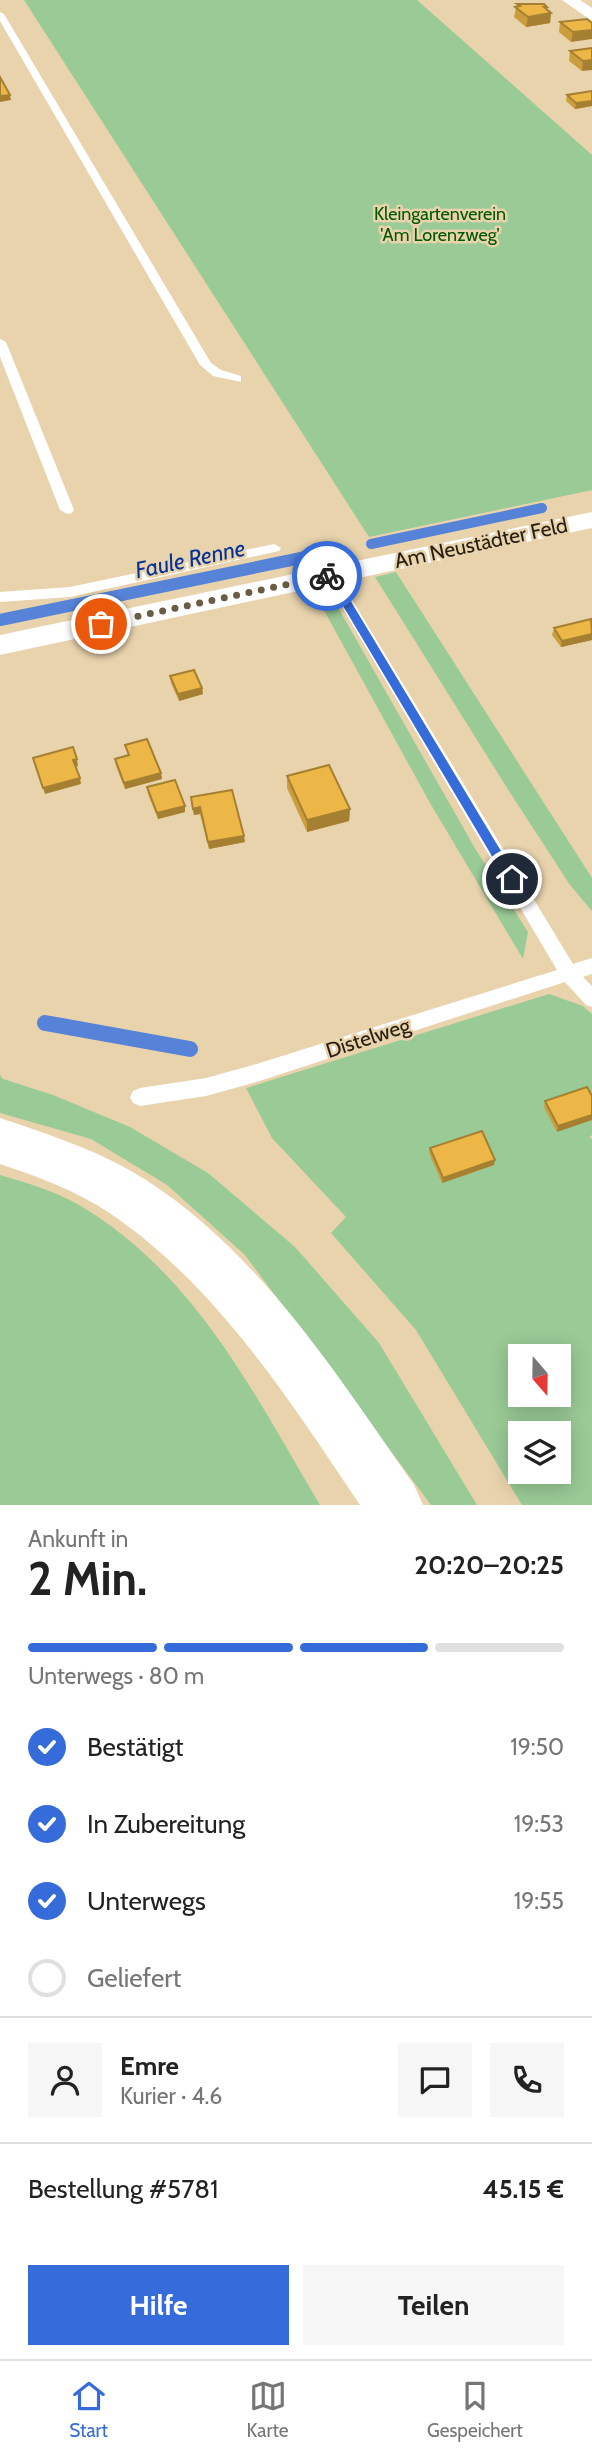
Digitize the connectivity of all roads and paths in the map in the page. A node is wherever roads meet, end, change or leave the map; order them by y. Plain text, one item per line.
1 (570, 0) edge
2 (0, 15) edge
3 (592, 16) edge
4 (2, 352) edge
5 (237, 379) dead end
6 (68, 510) dead end
7 (592, 520) edge
8 (274, 548) dead end
9 (330, 575) junction
10 (0, 597) edge
11 (0, 645) edge
12 (592, 966) edge
13 (569, 974) junction
14 (592, 999) edge
15 (140, 1097) dead end
16 (0, 1141) edge
17 (394, 1505) edge

1 - 3 street
2 - 5 lane
4 - 6 lane
7 - 9 street, Am Neustädter Feld
8 - 10 lane
9 - 11 street, Am Neustädter Feld
9 - 13 lane
12 - 13 lane, Distelweg
13 - 14 lane
13 - 15 lane, Distelweg
16 - 17 highway

